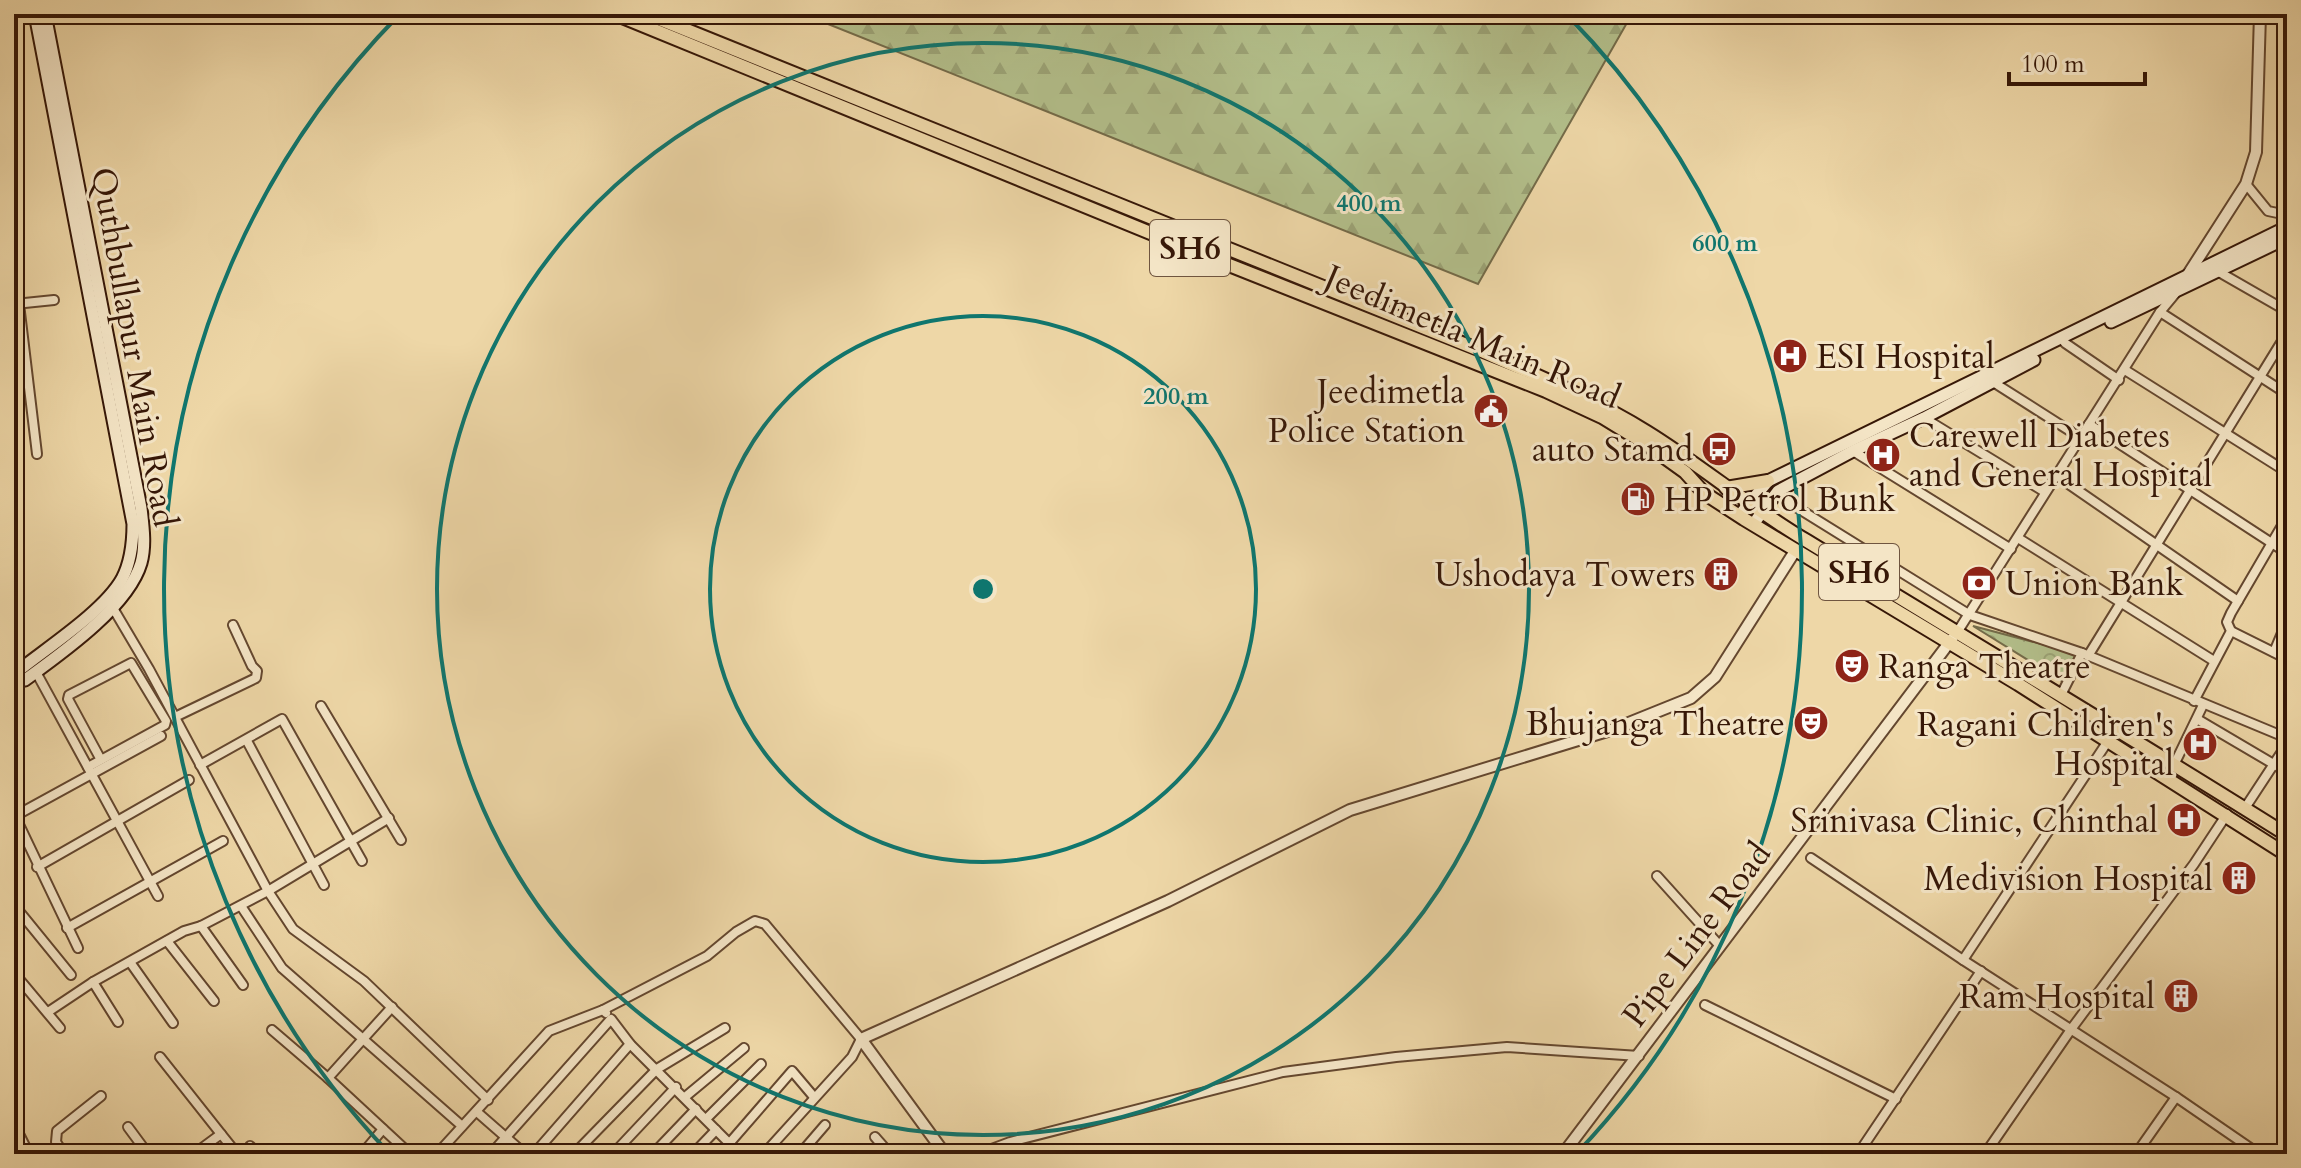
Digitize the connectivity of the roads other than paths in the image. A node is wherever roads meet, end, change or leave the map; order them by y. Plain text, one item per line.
1 (35, 14) edge
2 (45, 14) edge
3 (615, 14) edge
4 (647, 14) edge
5 (2260, 14) edge
6 (2246, 184) junction
7 (2287, 215) edge
8 (2287, 227) edge
9 (2287, 238) edge
10 (2219, 272) junction
11 (2186, 277) junction
12 (2178, 291) junction
13 (54, 300) dead end
14 (16, 304) edge
15 (2287, 311) edge
16 (2160, 312) junction
17 (2287, 333) edge
18 (2065, 343) junction
19 (1482, 358) junction
20 (2125, 370) junction
21 (2261, 377) junction
22 (2119, 380) junction
23 (1993, 382) junction
24 (2287, 394) edge
25 (1924, 418) junction
26 (2089, 424) junction
27 (2226, 436) junction
28 (2081, 438) junction
29 (1853, 451) junction
30 (37, 454) dead end
31 (1685, 472) junction
32 (2287, 472) edge
33 (2057, 476) junction
34 (1768, 481) junction
35 (1726, 488) junction
36 (2191, 490) junction
37 (2045, 492) junction
38 (1775, 494) junction
39 (1746, 507) junction
40 (1759, 516) junction
41 (2287, 517) edge
42 (2018, 538) junction
43 (2272, 543) junction
44 (2156, 545) junction
45 (2011, 549) junction
46 (1795, 551) junction
47 (2287, 553) edge
48 (1875, 597) junction
49 (2122, 601) junction
50 (2238, 601) junction
51 (111, 603) junction
52 (1970, 615) junction
53 (2287, 621) edge
54 (233, 625) dead end
55 (1958, 631) junction
56 (2231, 631) junction
57 (1949, 643) junction
58 (2274, 652) junction
59 (2085, 655) junction
60 (2287, 659) edge
61 (2214, 661) junction
62 (36, 672) junction
63 (14, 681) edge
64 (2061, 695) junction
65 (2198, 703) junction
66 (321, 706) dead end
67 (175, 717) junction
68 (2197, 719) junction
69 (161, 736) dead end
70 (2287, 738) edge
71 (247, 741) junction
72 (2108, 741) junction
73 (2287, 744) edge
74 (101, 760) junction
75 (2274, 764) junction
76 (200, 765) junction
77 (2174, 765) junction
78 (90, 770) junction
79 (2287, 772) edge
80 (189, 780) dead end
81 (2245, 808) junction
82 (2227, 814) junction
83 (14, 815) edge
84 (389, 818) junction
85 (118, 821) junction
86 (2287, 835) edge
87 (401, 840) dead end
88 (223, 841) dead end
89 (350, 841) junction
90 (2287, 853) edge
91 (1811, 858) dead end
92 (362, 861) dead end
93 (312, 865) junction
94 (37, 867) junction
95 (1657, 876) dead end
96 (150, 881) junction
97 (324, 885) dead end
98 (268, 891) junction
99 (158, 896) dead end
100 (14, 905) edge
101 (241, 906) junction
102 (201, 926) junction
103 (67, 928) junction
104 (167, 941) junction
105 (1720, 946) junction
106 (78, 948) dead end
107 (1963, 960) junction
108 (130, 962) junction
109 (1981, 971) junction
110 (14, 973) edge
111 (71, 975) dead end
112 (93, 982) junction
113 (243, 985) dead end
114 (214, 1001) dead end
115 (1705, 1005) dead end
116 (392, 1007) junction
117 (603, 1010) junction
118 (48, 1012) junction
119 (611, 1019) junction
120 (118, 1022) dead end
121 (173, 1023) dead end
122 (60, 1028) dead end
123 (725, 1028) dead end
124 (2072, 1028) junction
125 (272, 1030) dead end
126 (363, 1039) junction
127 (861, 1039) junction
128 (630, 1044) junction
129 (744, 1048) dead end
130 (1639, 1056) junction
131 (160, 1057) dead end
132 (761, 1064) dead end
133 (657, 1069) junction
134 (328, 1078) junction
135 (676, 1087) junction
136 (101, 1096) dead end
137 (685, 1097) junction
138 (814, 1097) junction
139 (2176, 1097) junction
140 (1896, 1099) junction
141 (488, 1100) junction
142 (696, 1109) junction
143 (477, 1112) junction
144 (706, 1119) junction
145 (14, 1124) edge
146 (825, 1125) dead end
147 (462, 1126) junction
148 (128, 1127) dead end
149 (383, 1129) junction
150 (716, 1130) junction
151 (221, 1134) junction
152 (505, 1135) junction
153 (875, 1137) dead end
154 (729, 1143) junction
155 (250, 1146) dead end
156 (29, 1154) edge
157 (64, 1154) edge
158 (148, 1154) edge
159 (194, 1154) edge
160 (237, 1154) edge
161 (258, 1154) edge
162 (362, 1154) edge
163 (410, 1154) edge
164 (437, 1154) edge
165 (491, 1154) edge
166 (525, 1154) edge
167 (534, 1154) edge
168 (574, 1154) edge
169 (613, 1154) edge
170 (653, 1154) edge
171 (693, 1154) edge
172 (720, 1154) edge
173 (764, 1154) edge
174 (800, 1154) edge
175 (890, 1154) edge
176 (945, 1154) edge
177 (957, 1154) edge
178 (969, 1154) edge
179 (978, 1154) edge
180 (1563, 1154) edge
181 (1858, 1154) edge
182 (1985, 1154) edge
183 (2136, 1154) edge
184 (2259, 1154) edge

1 - 51 main road, Quthbullapur Main Road
2 - 51 main road, Quthbullapur Main Road
3 - 19 main road, Jeedimetla Main Road / SH6
4 - 19 main road, Jeedimetla Main Road / SH6
5 - 6 street
6 - 7 street
6 - 11 street
8 - 11 main road
9 - 10 main road
10 - 12 main road
10 - 15 street
11 - 12 street
11 - 34 main road
12 - 16 street
12 - 18 main road
13 - 14 street
14 - 30 street
16 - 20 street
16 - 21 street
17 - 21 street
18 - 22 street
18 - 23 main road
19 - 31 main road, Jeedimetla Main Road / SH6
19 - 35 main road, Jeedimetla Main Road / SH6
20 - 22 street
20 - 27 street
21 - 24 street
21 - 27 street
22 - 26 street
23 - 25 main road
23 - 28 street
25 - 29 main road
25 - 37 street
26 - 28 street
26 - 36 street
27 - 32 street
27 - 36 street
28 - 33 street
29 - 38 main road
29 - 45 street
31 - 39 main road
31 - 46 main road, Jeedimetla Main Road / SH6
33 - 37 street
33 - 44 street
34 - 35 main road
34 - 39 main road
35 - 39 main road, Jeedimetla Main Road / SH6
36 - 43 street
36 - 44 street
37 - 42 street
38 - 40 main road
38 - 52 street
39 - 40 main road, Jeedimetla Main Road / SH6
40 - 48 main road
40 - 55 main road, Jeedimetla Main Road / SH6
41 - 43 street
42 - 45 street
42 - 49 street
43 - 47 street
43 - 50 street
44 - 49 street
44 - 50 street
45 - 52 street
46 - 48 main road, Jeedimetla Main Road / SH6
46 - 127 street
48 - 57 main road, Jeedimetla Main Road / SH6
49 - 59 street
49 - 61 street
50 - 56 street
51 - 62 main road, Quthbullapur Main Road
51 - 63 main road, Quthbullapur Main Road
51 - 67 street
52 - 55 street
52 - 59 street
53 - 58 street
54 - 67 street
55 - 57 street, Pipe Line Road
55 - 64 main road, Jeedimetla Main Road / SH6
56 - 58 street
56 - 61 street
57 - 72 main road, Jeedimetla Main Road / SH6
57 - 105 street, Pipe Line Road
58 - 60 street
59 - 64 street
59 - 65 street
61 - 65 street
62 - 63 main road, Quthbullapur Main Road
62 - 78 street
64 - 77 main road, Jeedimetla Main Road / SH6
65 - 68 street
65 - 70 street
66 - 84 street
67 - 76 street
68 - 75 street
68 - 77 street
69 - 78 street
71 - 76 street
71 - 89 street
71 - 93 street
72 - 82 main road, Jeedimetla Main Road / SH6
72 - 107 street
73 - 75 street
74 - 74 street
74 - 78 street
75 - 79 street
75 - 81 street
76 - 98 street
77 - 81 main road, Jeedimetla Main Road / SH6
78 - 83 street
78 - 85 street
80 - 85 street
81 - 86 main road, Jeedimetla Main Road / SH6
82 - 90 main road, Jeedimetla Main Road / SH6
82 - 124 street
83 - 94 street
84 - 87 street
84 - 89 street
85 - 94 street
85 - 96 street
88 - 96 street
89 - 92 street
89 - 93 street
91 - 107 street
93 - 97 street
93 - 98 street
94 - 103 street
95 - 105 street
96 - 99 street
96 - 103 street
98 - 101 street
98 - 116 street
100 - 111 street
101 - 102 street
101 - 126 street
102 - 104 street
102 - 113 street
103 - 106 street
104 - 108 street
104 - 114 street
105 - 130 street, Pipe Line Road
107 - 109 street
108 - 112 street
108 - 121 street
109 - 124 street
109 - 140 street
110 - 118 street
112 - 118 street
112 - 120 street
115 - 140 street
116 - 126 street
116 - 141 street
117 - 119 street
117 - 127 street
117 - 141 street
118 - 122 street
119 - 128 street
119 - 152 street
123 - 133 street
124 - 139 street
124 - 182 street
125 - 134 street
126 - 134 street
126 - 147 street
127 - 138 street
127 - 176 street
128 - 133 street
128 - 167 street
129 - 137 street
130 - 179 street
130 - 180 street, Pipe Line Road
131 - 151 street
132 - 144 street
133 - 135 street
133 - 168 street
134 - 149 street
135 - 137 street
135 - 169 street
136 - 157 street
137 - 142 street
138 - 154 street
138 - 173 street
139 - 183 street
139 - 184 street
140 - 181 street
141 - 143 street
142 - 144 street
142 - 170 street
143 - 147 street
143 - 152 street
144 - 150 street
145 - 156 street
146 - 174 street
147 - 164 street
148 - 158 street
149 - 162 street
149 - 163 street
150 - 154 street
150 - 171 street
151 - 159 street
151 - 160 street
152 - 165 street
152 - 166 street
153 - 175 street
154 - 172 street
155 - 161 street
177 - 178 street

